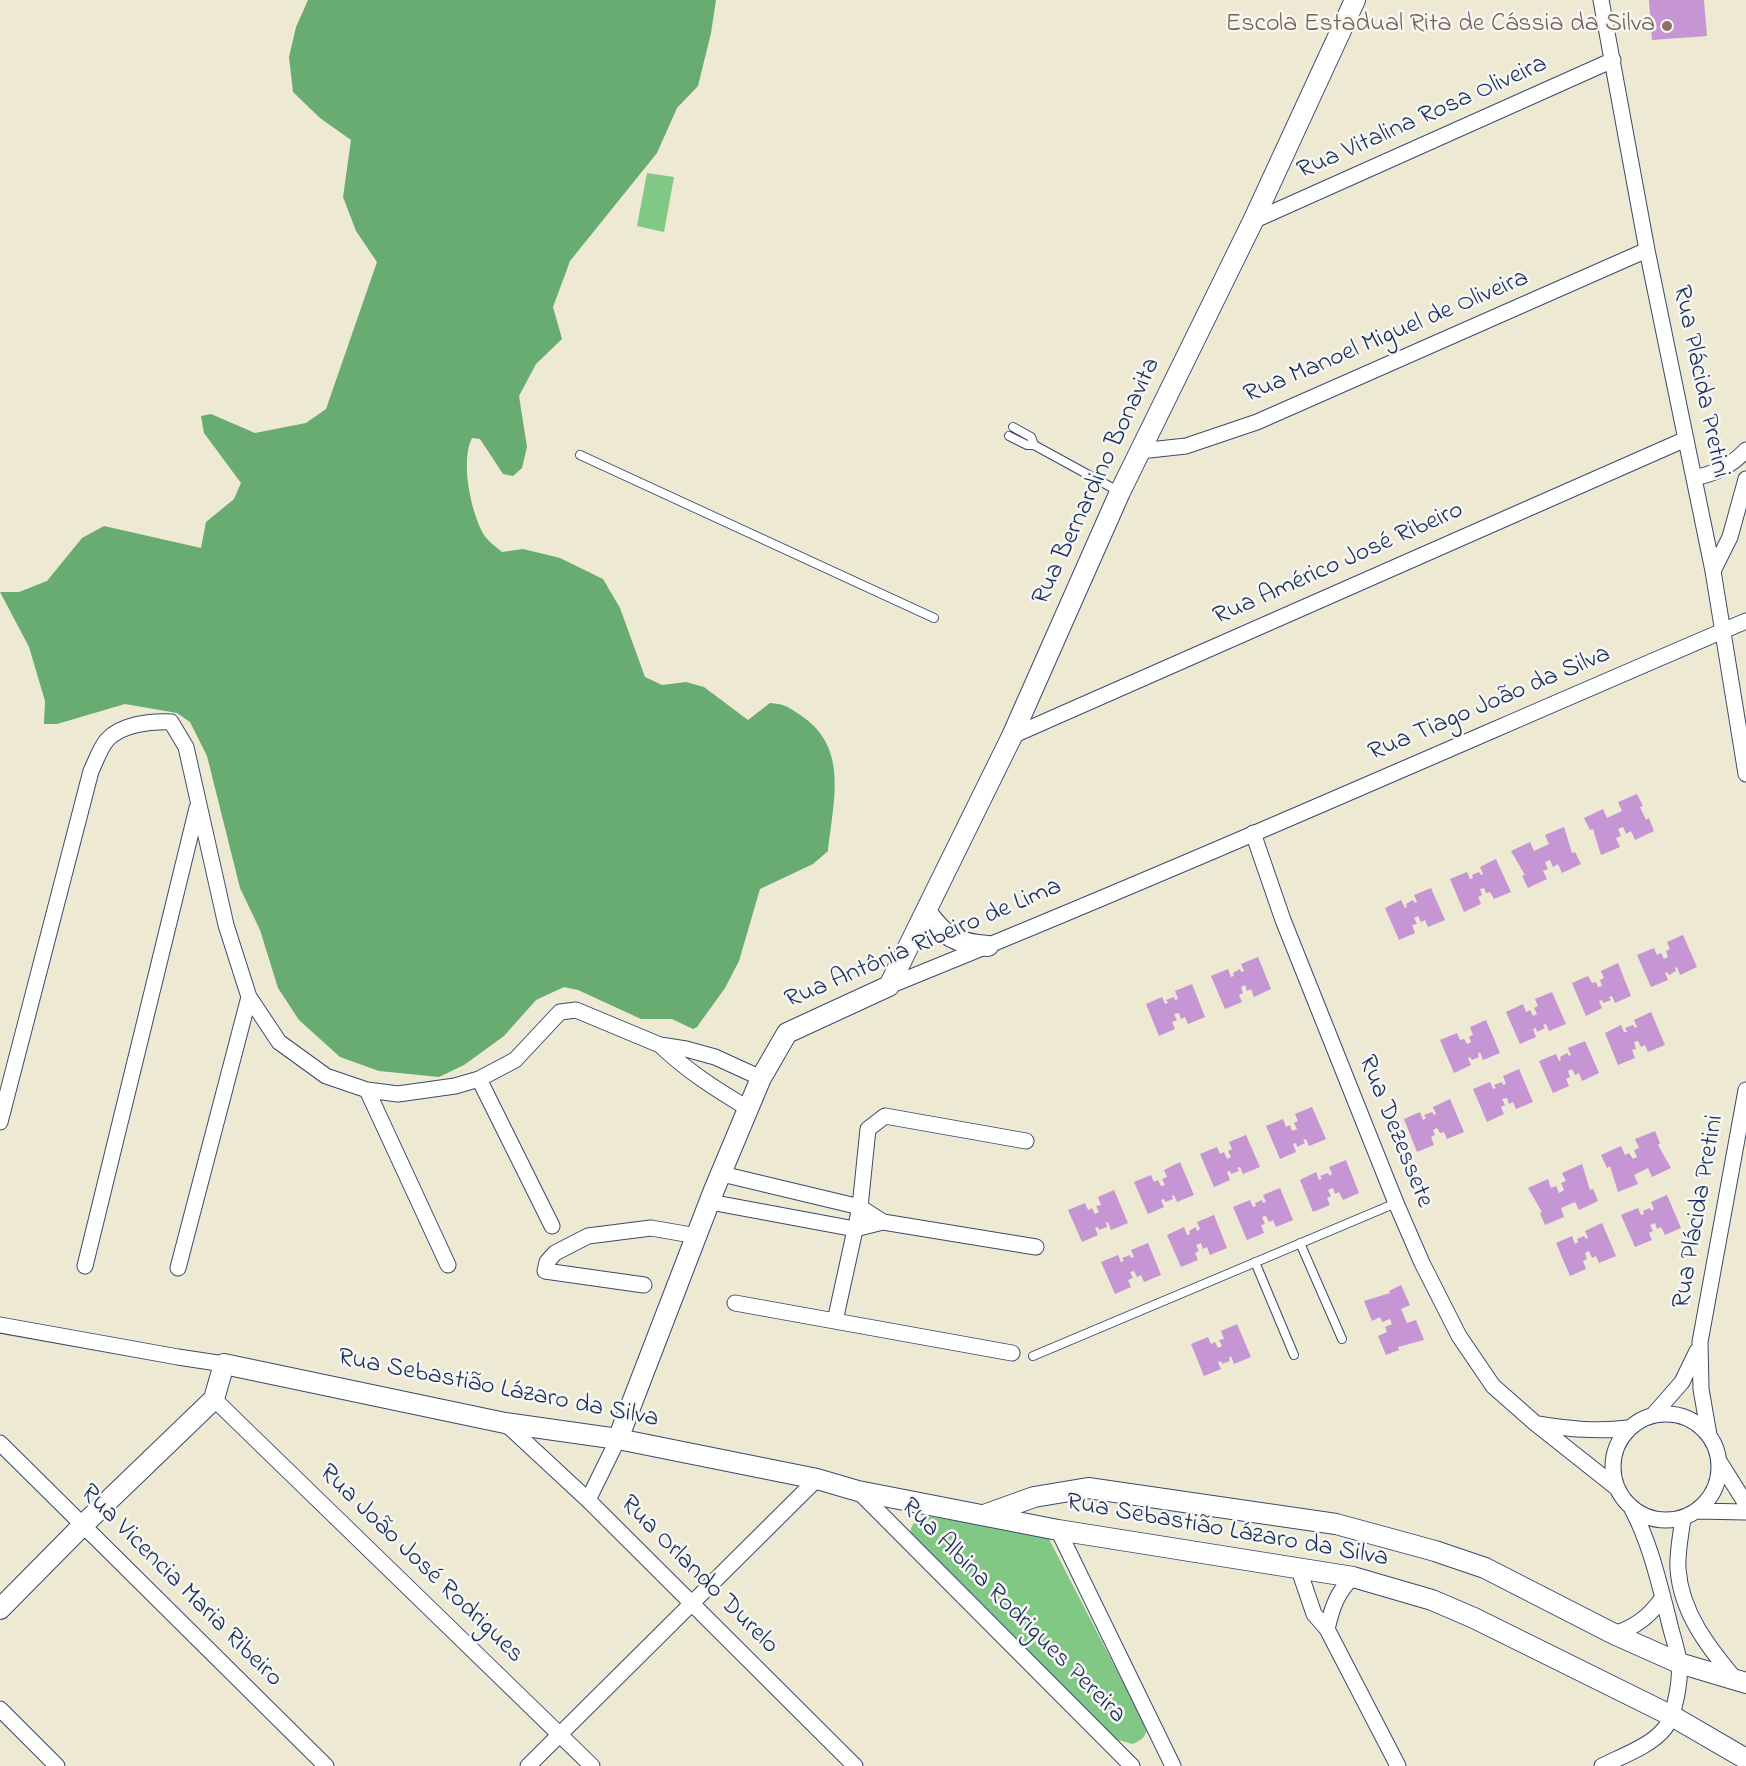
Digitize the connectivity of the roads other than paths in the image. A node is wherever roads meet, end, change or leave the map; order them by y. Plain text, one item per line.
1 (1355, 0) edge
2 (1601, 0) edge
3 (1613, 60) junction
4 (1253, 221) junction
5 (1647, 250) junction
6 (1013, 427) dead end
7 (1009, 436) dead end
8 (1686, 439) junction
9 (1034, 445) junction
10 (1746, 450) edge
11 (1140, 451) junction
12 (580, 455) dead end
13 (1694, 478) junction
14 (1746, 479) edge
15 (1120, 492) junction
16 (1713, 571) junction
17 (934, 618) dead end
18 (1746, 621) edge
19 (1722, 631) junction
20 (1011, 736) junction
21 (1746, 774) edge
22 (198, 804) junction
23 (1253, 833) junction
24 (926, 910) junction
25 (988, 946) junction
26 (889, 986) junction
27 (249, 997) junction
28 (660, 1045) junction
29 (761, 1078) junction
30 (479, 1080) junction
31 (367, 1090) junction
32 (1746, 1090) edge
33 (749, 1109) junction
34 (0, 1122) edge
35 (1026, 1141) dead end
36 (722, 1174) junction
37 (710, 1202) junction
38 (1396, 1203) junction
39 (860, 1207) junction
40 (883, 1222) junction
41 (552, 1226) dead end
42 (855, 1229) junction
43 (697, 1236) junction
44 (1300, 1243) junction
45 (1036, 1247) dead end
46 (1255, 1262) junction
47 (448, 1265) dead end
48 (85, 1266) dead end
49 (178, 1268) dead end
50 (644, 1285) dead end
51 (735, 1303) dead end
52 (835, 1321) junction
53 (0, 1325) edge
54 (1342, 1339) dead end
55 (1700, 1342) junction
56 (1012, 1353) dead end
57 (1294, 1355) dead end
58 (1033, 1356) dead end
59 (224, 1364) junction
60 (214, 1399) junction
61 (1654, 1414) junction
62 (505, 1423) junction
63 (1535, 1423) junction
64 (1628, 1428) junction
65 (1709, 1435) junction
66 (618, 1440) junction
67 (0, 1443) edge
68 (1719, 1461) junction
69 (817, 1479) junction
70 (1617, 1488) junction
71 (858, 1491) junction
72 (588, 1500) junction
73 (1746, 1504) edge
74 (1630, 1507) junction
75 (1746, 1512) edge
76 (984, 1515) junction
77 (1690, 1515) junction
78 (83, 1525) junction
79 (1058, 1530) junction
80 (1298, 1567) junction
81 (1353, 1577) junction
82 (1663, 1597) junction
83 (691, 1602) junction
84 (0, 1609) edge
85 (1327, 1629) junction
86 (1614, 1634) junction
87 (1679, 1663) junction
88 (1740, 1681) edge
89 (0, 1709) edge
90 (1672, 1716) junction
91 (560, 1734) junction
92 (1746, 1759) edge
93 (57, 1766) edge
94 (326, 1766) edge
95 (528, 1766) edge
96 (592, 1766) edge
97 (855, 1766) edge
98 (1132, 1766) edge
99 (1173, 1766) edge
100 (1398, 1766) edge
101 (1602, 1766) edge

1 - 4 street, Rua Bernardino Bonavita
2 - 3 street, Rua Plácida Pretini
3 - 4 street, Rua Vitalina Rosa Oliveira
3 - 5 street, Rua Plácida Pretini
4 - 11 street, Rua Bernardino Bonavita
5 - 8 street, Rua Plácida Pretini
5 - 11 street, Rua Manoel Miguel de Oliveira
6 - 9 lane
7 - 9 lane
8 - 13 street, Rua Plácida Pretini
8 - 20 street, Rua Américo José Ribeiro
9 - 15 lane
10 - 13 street
11 - 15 street, Rua Bernardino Bonavita
12 - 17 lane
13 - 16 street, Rua Plácida Pretini
14 - 16 street
15 - 20 street, Rua Bernardino Bonavita
16 - 19 street, Rua Plácida Pretini
18 - 19 street, Rua Tiago João da Silva
19 - 21 street, Rua Plácida Pretini
19 - 23 street, Rua Tiago João da Silva
20 - 24 street, Rua Bernardino Bonavita
22 - 27 street
22 - 34 street
22 - 48 street
23 - 25 street, Rua Antônia Ribeiro de Lima
23 - 38 street, Rua Dezessete
24 - 25 street
24 - 26 street, Rua Bernardino Bonavita
25 - 26 street, Rua Antônia Ribeiro de Lima
26 - 29 street, Rua Antônia Ribeiro de Lima
27 - 31 street
27 - 49 street
28 - 29 street
28 - 30 street
28 - 33 street
29 - 33 street, Rua Antônia Ribeiro de Lima
30 - 31 street
30 - 41 street
31 - 47 street
32 - 55 street, Rua Plácida Pretini
33 - 36 street, Rua Antônia Ribeiro de Lima
35 - 39 street
36 - 37 street, Rua Antônia Ribeiro de Lima
36 - 39 street
37 - 42 street
37 - 43 street, Rua Antônia Ribeiro de Lima
38 - 44 lane
38 - 63 street, Rua Dezessete
39 - 40 street
39 - 42 street
40 - 42 street
40 - 45 street
42 - 52 street
43 - 50 street
43 - 66 street, Rua Antônia Ribeiro de Lima
44 - 46 lane
44 - 54 lane
46 - 57 lane
46 - 58 lane
51 - 52 street
52 - 56 street
53 - 59 street, Rua Sebastião Lázaro da Silva
55 - 61 street, Rua Plácida Pretini
55 - 65 street, Rua Plácida Pretini
59 - 60 street
59 - 62 street, Rua Sebastião Lázaro da Silva
60 - 78 street
60 - 91 street, Rua João José Rodrigues
61 - 64 street
61 - 65 street
62 - 66 street, Rua Sebastião Lázaro da Silva
62 - 72 street, Rua Orlando Durelo
63 - 64 street
63 - 70 street, Rua Dezessete
64 - 70 street
65 - 68 street
66 - 69 street, Rua Sebastião Lázaro da Silva
66 - 72 street, Rua Antônia Ribeiro de Lima
67 - 78 street, Rua Vicencia Maria Ribeiro
68 - 73 street
68 - 77 street
69 - 71 street, Rua Sebastião Lázaro da Silva
69 - 83 street
70 - 74 street
71 - 76 street, Rua Sebastião Lázaro da Silva
71 - 98 street, Rua Albina Rodrigues Pereira
72 - 83 street, Rua Orlando Durelo
74 - 77 street
74 - 82 street
75 - 77 street
76 - 79 street, Rua Sebastião Lázaro da Silva
76 - 86 street, Rua Sebastião Lázaro da Silva
77 - 88 street
78 - 84 street
78 - 94 street, Rua Vicencia Maria Ribeiro
79 - 80 street, Rua Sebastião Lázaro da Silva
79 - 99 street
80 - 81 street, Rua Sebastião Lázaro da Silva
80 - 85 street
81 - 85 street
81 - 90 street, Rua Sebastião Lázaro da Silva
82 - 86 street
82 - 87 street
83 - 91 street
83 - 97 street, Rua Orlando Durelo
85 - 100 street
86 - 87 street, Rua Sebastião Lázaro da Silva
87 - 88 street, Rua Sebastião Lázaro da Silva
87 - 90 street
89 - 93 street
90 - 92 street, Rua Sebastião Lázaro da Silva
90 - 101 street
91 - 95 street
91 - 96 street, Rua João José Rodrigues

